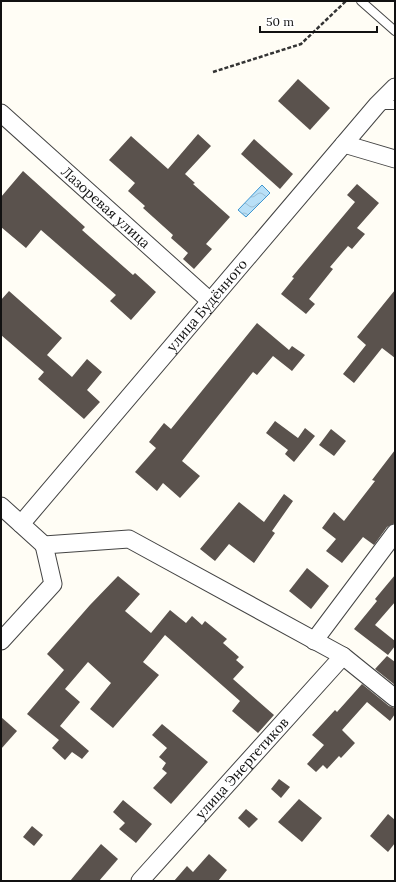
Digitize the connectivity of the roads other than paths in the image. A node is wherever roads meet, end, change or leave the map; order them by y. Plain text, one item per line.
1 (361, 1) edge
2 (395, 31) edge
3 (395, 87) edge
4 (377, 105) junction
5 (395, 105) edge
6 (1, 113) edge
7 (344, 144) junction
8 (395, 159) edge
9 (210, 301) junction
10 (1, 506) edge
11 (21, 524) junction
12 (395, 533) edge
13 (44, 544) junction
14 (1, 641) edge
15 (314, 641) junction
16 (343, 656) junction
17 (395, 698) edge
18 (140, 881) edge

1 - 2 lane
3 - 4 street, улица Будённого
4 - 5 lane
4 - 7 street, улица Будённого
6 - 9 street, Лазоревая улица
7 - 8 street
7 - 9 street, улица Будённого
9 - 11 street, улица Будённого
10 - 11 street
11 - 13 street
12 - 15 street
13 - 14 street
13 - 15 street
15 - 16 street
16 - 17 street
16 - 18 street, улица Энергетиков

